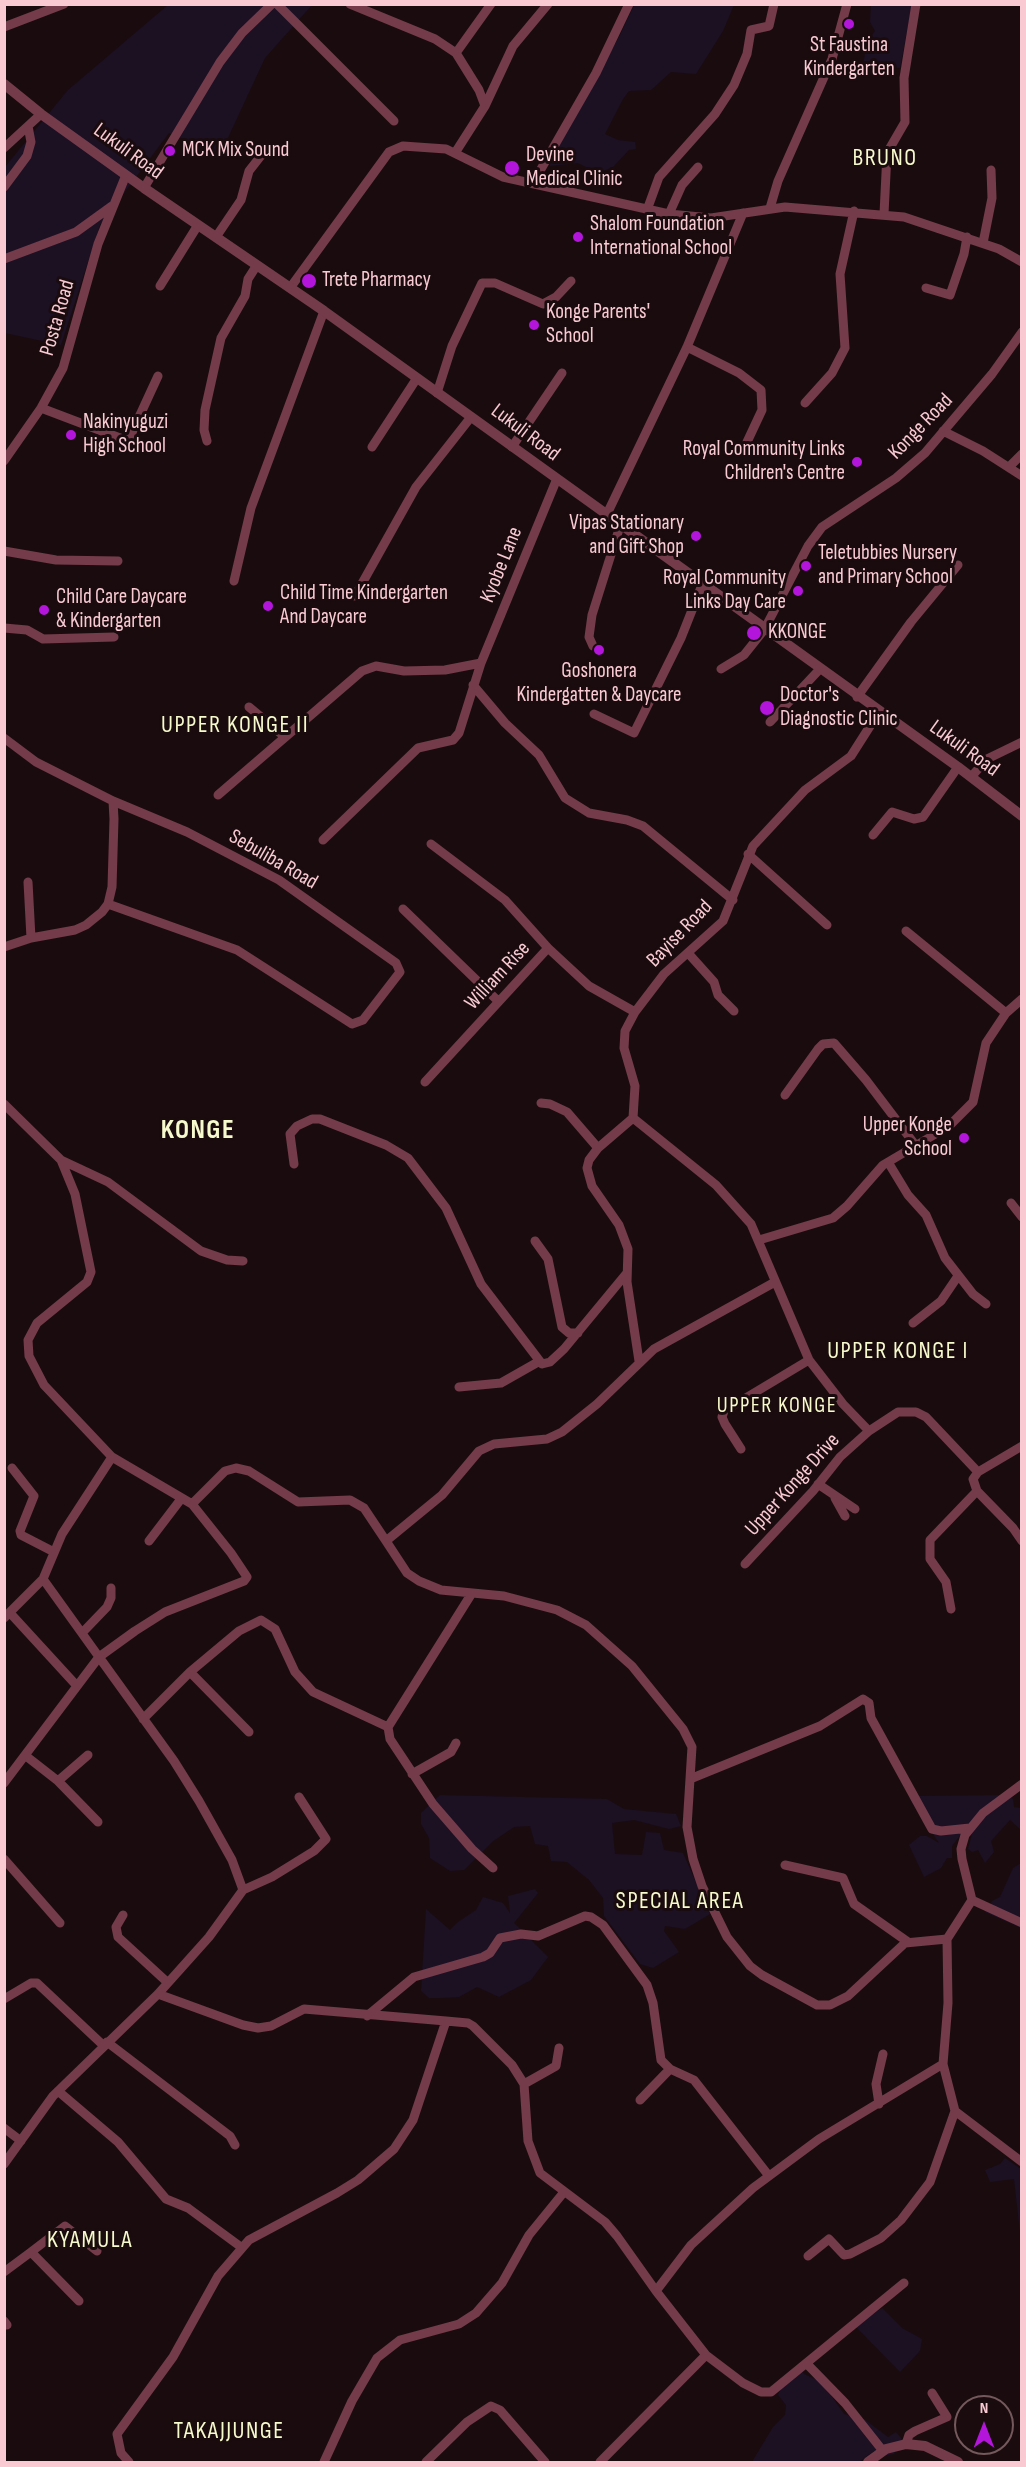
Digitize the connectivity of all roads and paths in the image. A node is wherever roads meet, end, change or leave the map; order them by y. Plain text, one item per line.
1 (64, 4) edge
2 (272, 4) edge
3 (277, 4) edge
4 (350, 4) edge
5 (491, 4) edge
6 (548, 4) edge
7 (629, 4) edge
8 (774, 4) edge
9 (847, 4) edge
10 (916, 4) edge
11 (4, 27) edge
12 (456, 53) junction
13 (4, 84) edge
14 (485, 106) junction
15 (41, 114) junction
16 (393, 121) dead end
17 (28, 126) junction
18 (4, 148) edge
19 (267, 148) dead end
20 (455, 153) junction
21 (698, 167) dead end
22 (991, 170) dead end
23 (126, 175) junction
24 (533, 183) junction
25 (4, 187) edge
26 (144, 188) junction
27 (112, 206) junction
28 (770, 208) junction
29 (646, 210) junction
30 (854, 211) junction
31 (743, 213) junction
32 (669, 214) junction
33 (884, 214) junction
34 (198, 225) junction
35 (216, 237) junction
36 (967, 237) junction
37 (983, 243) junction
38 (4, 259) edge
39 (1022, 262) edge
40 (257, 265) junction
41 (571, 281) dead end
42 (160, 286) dead end
43 (291, 288) junction
44 (926, 288) dead end
45 (324, 311) junction
46 (1022, 332) edge
47 (687, 347) junction
48 (562, 374) dead end
49 (158, 376) dead end
50 (417, 378) junction
51 (437, 393) junction
52 (805, 403) dead end
53 (41, 408) junction
54 (471, 417) junction
55 (943, 431) junction
56 (207, 441) dead end
57 (9, 442) edge
58 (747, 442) dead end
59 (372, 447) dead end
60 (512, 447) junction
61 (1022, 454) edge
62 (4, 461) edge
63 (1009, 467) junction
64 (1022, 476) edge
65 (556, 481) junction
66 (606, 516) junction
67 (620, 526) junction
68 (4, 550) edge
69 (118, 561) dead end
70 (958, 565) dead end
71 (234, 581) dead end
72 (702, 585) junction
73 (356, 596) dead end
74 (4, 628) edge
75 (764, 630) junction
76 (114, 637) dead end
77 (593, 646) dead end
78 (481, 663) junction
79 (721, 669) dead end
80 (819, 670) junction
81 (473, 685) junction
82 (857, 697) junction
83 (249, 708) dead end
84 (879, 712) junction
85 (594, 714) dead end
86 (770, 722) dead end
87 (285, 737) junction
88 (4, 738) edge
89 (1022, 742) edge
90 (958, 767) junction
91 (970, 777) junction
92 (218, 795) dead end
93 (113, 801) junction
94 (1022, 816) edge
95 (873, 835) dead end
96 (323, 840) dead end
97 (430, 844) dead end
98 (748, 854) junction
99 (28, 882) dead end
100 (733, 900) junction
101 (108, 903) junction
102 (403, 909) dead end
103 (827, 925) dead end
104 (906, 931) dead end
105 (31, 938) junction
106 (4, 947) edge
107 (548, 948) junction
108 (688, 953) junction
109 (1022, 999) edge
110 (498, 1001) junction
111 (734, 1011) dead end
112 (635, 1012) junction
113 (1006, 1013) junction
114 (425, 1082) dead end
115 (785, 1095) dead end
116 (541, 1103) dead end
117 (4, 1104) edge
118 (633, 1118) junction
119 (916, 1146) junction
120 (598, 1148) junction
121 (61, 1160) junction
122 (888, 1162) junction
123 (294, 1164) dead end
124 (1011, 1203) dead end
125 (1022, 1217) edge
126 (759, 1239) junction
127 (535, 1241) dead end
128 (243, 1260) dead end
129 (626, 1274) junction
130 (958, 1276) junction
131 (775, 1282) junction
132 (986, 1304) dead end
133 (913, 1323) dead end
134 (578, 1333) junction
135 (809, 1360) junction
136 (639, 1361) junction
137 (538, 1362) junction
138 (459, 1387) dead end
139 (869, 1431) junction
140 (1022, 1446) edge
141 (741, 1449) dead end
142 (112, 1457) junction
143 (12, 1468) dead end
144 (978, 1472) junction
145 (818, 1484) junction
146 (977, 1491) junction
147 (832, 1493) junction
148 (181, 1499) junction
149 (192, 1504) junction
150 (855, 1509) dead end
151 (845, 1516) dead end
152 (149, 1541) dead end
153 (386, 1541) junction
154 (1022, 1541) edge
155 (54, 1552) junction
156 (745, 1564) dead end
157 (43, 1579) junction
158 (111, 1588) dead end
159 (472, 1593) junction
160 (951, 1609) dead end
161 (8, 1616) edge
162 (82, 1633) junction
163 (99, 1658) junction
164 (190, 1672) junction
165 (77, 1686) junction
166 (143, 1719) junction
167 (388, 1727) junction
168 (249, 1732) dead end
169 (456, 1743) dead end
170 (88, 1755) dead end
171 (26, 1756) junction
172 (412, 1774) junction
173 (690, 1779) junction
174 (58, 1781) junction
175 (4, 1784) edge
176 (1022, 1784) edge
177 (299, 1797) dead end
178 (98, 1822) dead end
179 (970, 1828) junction
180 (4, 1859) edge
181 (785, 1865) dead end
182 (494, 1868) dead end
183 (243, 1890) junction
184 (972, 1900) junction
185 (123, 1916) dead end
186 (60, 1923) dead end
187 (1022, 1923) edge
188 (947, 1939) junction
189 (908, 1942) junction
190 (167, 1982) junction
191 (158, 1994) junction
192 (4, 1999) edge
193 (367, 2016) junction
194 (446, 2021) junction
195 (106, 2044) junction
196 (559, 2048) dead end
197 (883, 2054) dead end
198 (943, 2064) junction
199 (670, 2069) junction
200 (524, 2084) junction
201 (58, 2091) junction
202 (640, 2100) dead end
203 (879, 2104) junction
204 (955, 2111) junction
205 (4, 2128) edge
206 (21, 2141) junction
207 (235, 2145) dead end
208 (1022, 2162) edge
209 (4, 2164) edge
210 (769, 2176) junction
211 (564, 2192) junction
212 (241, 2247) junction
213 (97, 2251) dead end
214 (31, 2253) junction
215 (808, 2256) dead end
216 (4, 2272) edge
217 (904, 2283) dead end
218 (656, 2291) junction
219 (79, 2301) dead end
220 (706, 2355) junction
221 (807, 2364) junction
222 (932, 2394) dead end
223 (906, 2444) junction
224 (883, 2451) junction
225 (129, 2463) edge
226 (324, 2463) edge
227 (426, 2463) edge
228 (545, 2463) edge
229 (600, 2463) edge
230 (868, 2463) edge
231 (958, 2463) edge

1 - 11 street
2 - 26 street
3 - 16 street
4 - 12 street
5 - 12 street
6 - 14 street
7 - 24 street
8 - 29 street
9 - 28 street
10 - 33 street
12 - 14 street
13 - 15 street, Lukuli Road
14 - 20 street
15 - 17 street
15 - 23 street, Lukuli Road
17 - 18 street
17 - 25 street
19 - 35 street
20 - 24 street
20 - 43 street
21 - 32 street
22 - 37 street
23 - 26 street, Lukuli Road
23 - 27 street, Posta Road
24 - 29 street
26 - 34 street, Lukuli Road
27 - 38 street
27 - 53 street, Posta Road
28 - 30 street
28 - 31 street
29 - 32 street
30 - 33 street
30 - 52 street
31 - 32 street
31 - 47 street
33 - 36 street
34 - 35 street, Lukuli Road
34 - 42 street
35 - 40 street, Lukuli Road
36 - 37 street
36 - 44 street
37 - 39 street
40 - 43 street, Lukuli Road
40 - 56 street
41 - 51 street
43 - 45 street, Lukuli Road
45 - 50 street, Lukuli Road
45 - 71 street
46 - 55 street, Konge Road
47 - 58 street
47 - 66 street
48 - 60 street
49 - 53 street
50 - 51 street, Lukuli Road
50 - 59 street
51 - 54 street, Lukuli Road
53 - 57 street, Posta Road
54 - 60 street, Lukuli Road
54 - 73 street
55 - 63 street
55 - 75 street, Konge Road
57 - 62 street, Posta Road
60 - 65 street, Lukuli Road
61 - 63 street
63 - 64 street
65 - 66 street, Lukuli Road
65 - 78 street, Kyobe Lane
66 - 67 street, Lukuli Road
67 - 72 street, Lukuli Road
67 - 77 street
68 - 69 street
70 - 82 street
72 - 75 street, Lukuli Road
72 - 85 street
74 - 76 street
75 - 79 street, Konge Road
75 - 80 street, Lukuli Road
78 - 81 street, Kyobe Lane
78 - 87 street
80 - 82 street, Lukuli Road
80 - 86 street
81 - 96 street, Kyobe Lane
81 - 100 street
82 - 84 street, Lukuli Road
83 - 87 street
84 - 90 street, Lukuli Road
84 - 98 street, Bayise Road
87 - 92 street
88 - 93 street, Sebuliba Road
89 - 91 street
90 - 91 street, Lukuli Road
90 - 95 street
91 - 94 street, Lukuli Road
93 - 101 street
93 - 101 street, Sebuliba Road
97 - 107 street
98 - 100 street, Bayise Road
98 - 103 street
99 - 105 street
100 - 108 street, Bayise Road
101 - 105 street
102 - 110 street
104 - 113 street
105 - 106 street
107 - 110 street, William Rise
107 - 112 street, William Rise
108 - 111 street
108 - 112 street, Bayise Road
109 - 113 street
110 - 114 street, William Rise
112 - 118 street, Bayise Road
113 - 119 street
115 - 119 street
116 - 120 street
117 - 121 street
118 - 120 street
118 - 126 street, Upper Konge Drive
119 - 122 street
120 - 129 street
121 - 128 street
121 - 142 street
122 - 126 street
122 - 130 street
123 - 137 street
124 - 125 street
126 - 131 street, Upper Konge Drive
127 - 134 street
129 - 134 street
129 - 136 street
130 - 132 street
130 - 133 street
131 - 135 street, Upper Konge Drive
131 - 136 street
134 - 137 street
135 - 139 street, Upper Konge Drive
135 - 141 street
136 - 153 street
137 - 138 street
139 - 144 street, Upper Konge Drive
139 - 145 street, Upper Konge Drive
140 - 144 street
142 - 148 street
142 - 155 street
143 - 155 street
144 - 146 street
145 - 147 street
145 - 156 street, Upper Konge Drive
146 - 154 street
146 - 160 street
147 - 150 street
147 - 151 street
148 - 149 street
148 - 152 street
149 - 153 street
149 - 163 street
153 - 159 street
155 - 157 street
157 - 161 street
157 - 162 street
158 - 162 street
159 - 167 street
159 - 173 street
161 - 165 street
162 - 163 street
163 - 165 street
163 - 166 street
164 - 166 street
164 - 167 street
164 - 168 street
165 - 171 street
166 - 183 street
167 - 172 street
169 - 172 street
170 - 174 street
171 - 174 street
171 - 175 street
172 - 182 street
173 - 179 street
173 - 189 street
174 - 178 street
176 - 179 street
177 - 183 street
179 - 184 street
180 - 186 street
181 - 189 street
183 - 190 street
184 - 187 street
184 - 188 street
185 - 190 street
188 - 189 street
188 - 198 street
190 - 191 street
191 - 193 street
191 - 195 street
192 - 195 street
193 - 194 street
193 - 199 street
194 - 200 street
194 - 212 street
195 - 201 street
195 - 207 street
196 - 200 street
197 - 203 street
198 - 203 street
198 - 204 street
199 - 202 street
199 - 210 street
200 - 211 street
201 - 206 street
201 - 212 street
203 - 210 street
204 - 208 street
204 - 215 street
205 - 206 street
206 - 209 street
210 - 218 street
211 - 218 street
211 - 226 street
212 - 225 street
213 - 214 street
214 - 216 street
214 - 219 street
217 - 221 street
218 - 220 street
220 - 221 street
220 - 229 street
221 - 224 street
222 - 223 street
223 - 224 street
223 - 231 street
224 - 230 street
227 - 228 street

